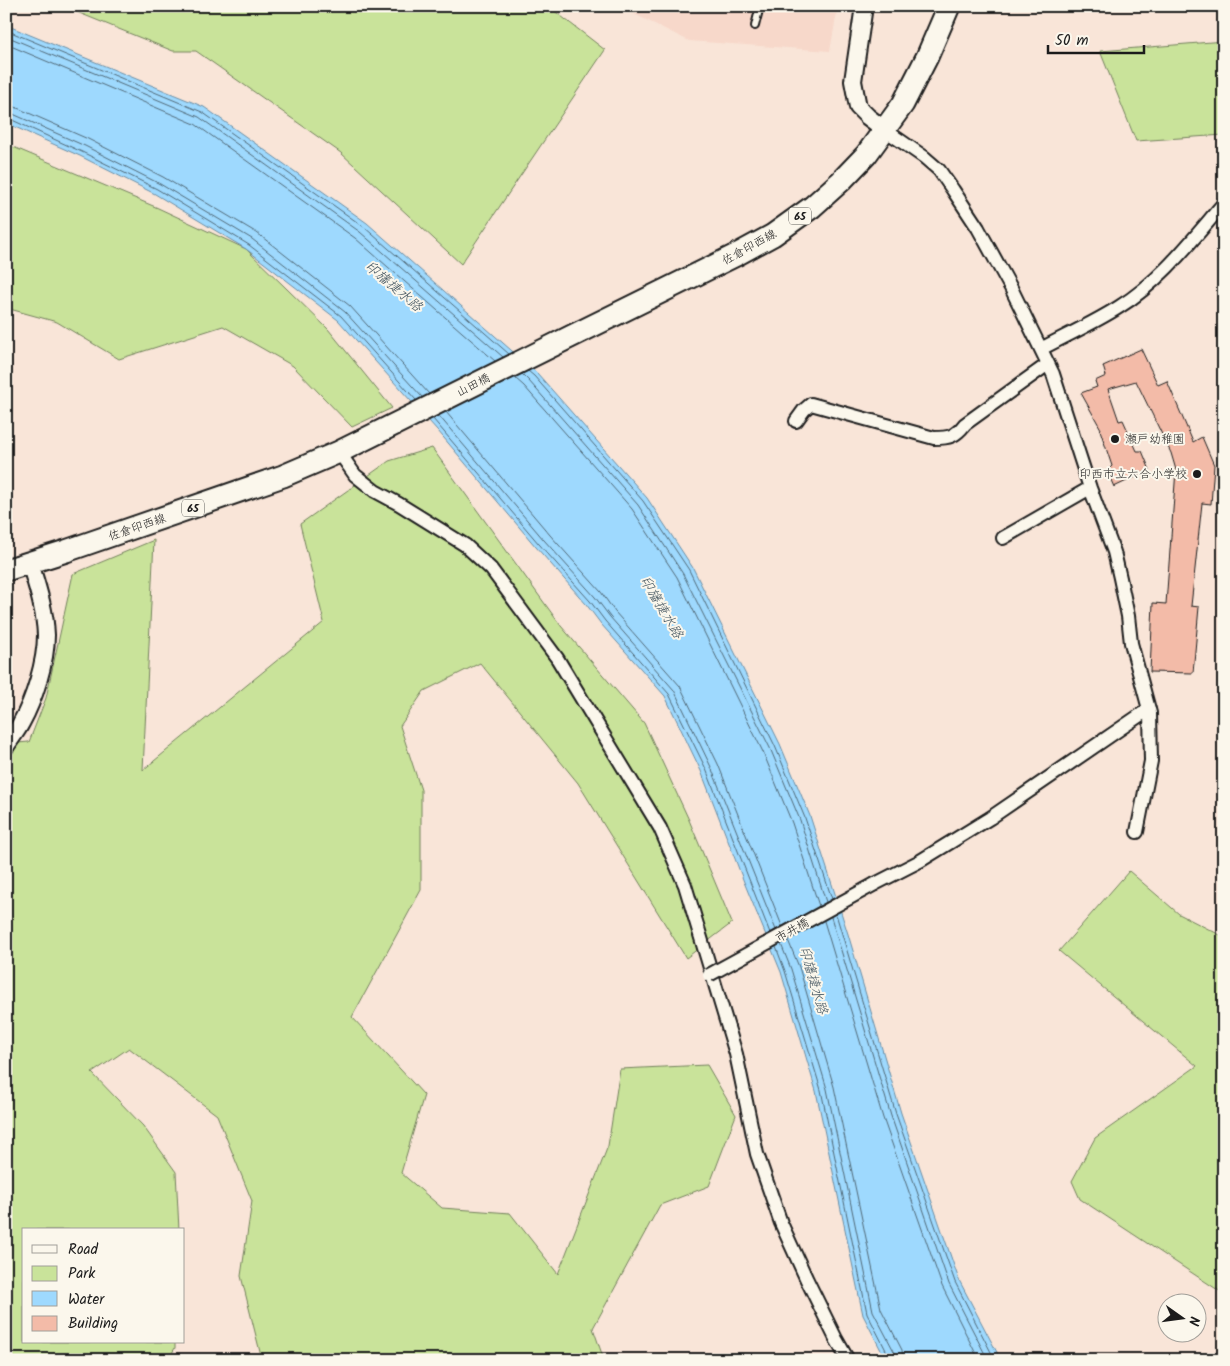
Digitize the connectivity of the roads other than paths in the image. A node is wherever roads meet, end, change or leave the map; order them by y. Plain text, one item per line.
1 (760, 6) edge
2 (864, 6) edge
3 (949, 6) edge
4 (755, 26) dead end
5 (885, 130) junction
6 (1224, 203) edge
7 (570, 337) joint
8 (1041, 348) junction
9 (1048, 364) junction
10 (796, 421) dead end
11 (376, 434) joint
12 (339, 452) junction
13 (1090, 488) junction
14 (1003, 538) dead end
15 (30, 563) junction
16 (7, 569) edge
17 (1149, 708) junction
18 (6, 746) edge
19 (1137, 832) dead end
20 (709, 975) dead end
21 (848, 1360) edge

1 - 4 lane
2 - 5 street
3 - 5 main road, 佐倉印西線 / 65
5 - 7 main road, 佐倉印西線 / 65
5 - 8 street
6 - 8 street
7 - 11 main road, 山田橋 / 65
8 - 9 street
9 - 10 street
9 - 13 street
11 - 12 main road, 佐倉印西線 / 65
12 - 15 main road, 佐倉印西線 / 65
12 - 21 street
13 - 14 street
13 - 17 street
15 - 16 main road, 佐倉印西線 / 65
15 - 18 street
17 - 19 street
17 - 20 street, 市井橋, bridge

